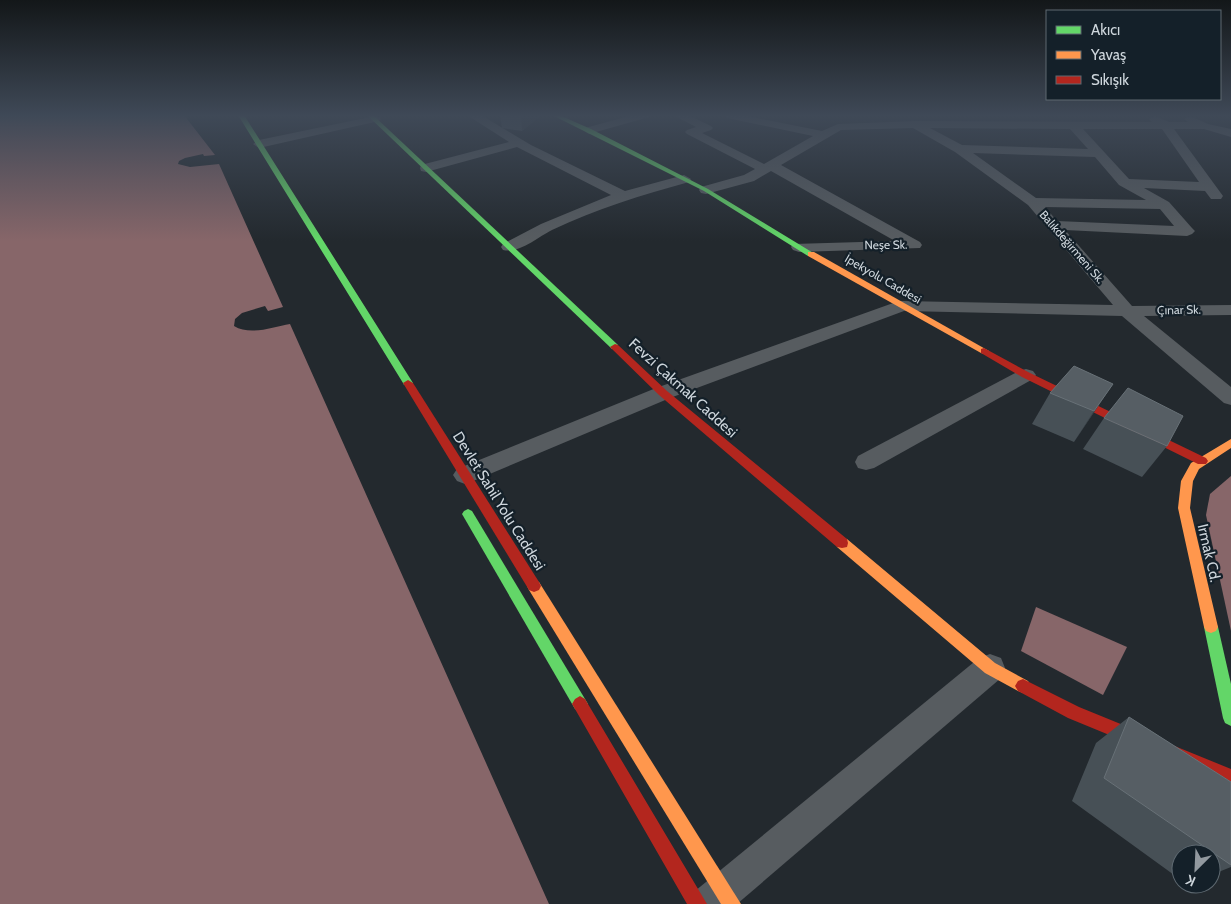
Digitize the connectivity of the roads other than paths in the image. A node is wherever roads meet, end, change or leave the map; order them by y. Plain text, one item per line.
1 (257, 157) edge
2 (268, 157) edge
3 (415, 157) edge
4 (466, 157) edge
5 (547, 157) edge
6 (642, 157) edge
7 (746, 157) edge
8 (784, 157) edge
9 (970, 157) edge
10 (1102, 157) edge
11 (1188, 157) edge
12 (767, 167) junction
13 (426, 168) junction
14 (684, 179) junction
15 (1124, 182) junction
16 (706, 190) junction
17 (624, 196) junction
18 (1033, 202) junction
19 (1164, 205) junction
20 (1055, 225) junction
21 (509, 246) junction
22 (799, 247) junction
23 (323, 269) dead end
24 (902, 306) junction
25 (1231, 310) edge
26 (1127, 311) junction
27 (1026, 375) junction
28 (663, 393) junction
29 (1231, 398) edge
30 (1231, 442) edge
31 (1202, 461) junction
32 (866, 462) dead end
33 (465, 475) junction
34 (460, 501) dead end
35 (990, 668) junction
36 (1231, 718) edge
37 (1231, 777) edge
38 (715, 901) edge

1 - 23 street
2 - 33 street, Devlet Sahil Yolu Caddesi
3 - 13 street, Fevzi Çakmak Caddesi
4 - 13 street
5 - 17 street
6 - 14 street, İpekyolu Caddesi
7 - 12 street
8 - 12 street
9 - 18 street, Balıkdeğirmeni Sk.
10 - 15 street
11 - 15 street
12 - 16 street
12 - 22 street, Neşe Sk.
13 - 21 street, Fevzi Çakmak Caddesi
14 - 16 street, İpekyolu Caddesi
14 - 17 street
15 - 19 street
16 - 22 street, İpekyolu Caddesi
17 - 21 street
18 - 19 street
18 - 20 street, Balıkdeğirmeni Sk.
19 - 20 street
20 - 26 street, Balıkdeğirmeni Sk.
21 - 28 street, Fevzi Çakmak Caddesi
22 - 24 street, İpekyolu Caddesi
24 - 26 street, Çınar Sk.
24 - 27 street, İpekyolu Caddesi
24 - 28 street
25 - 26 street, Çınar Sk.
26 - 29 street, Balıkdeğirmeni Sk.
27 - 31 street, İpekyolu Caddesi
27 - 32 street
28 - 33 street
28 - 35 street, Fevzi Çakmak Caddesi
30 - 31 street, Irmak Cd.
31 - 36 street, Irmak Cd.
33 - 38 street, Devlet Sahil Yolu Caddesi
34 - 38 street
35 - 37 street, Fevzi Çakmak Caddesi
35 - 38 street

